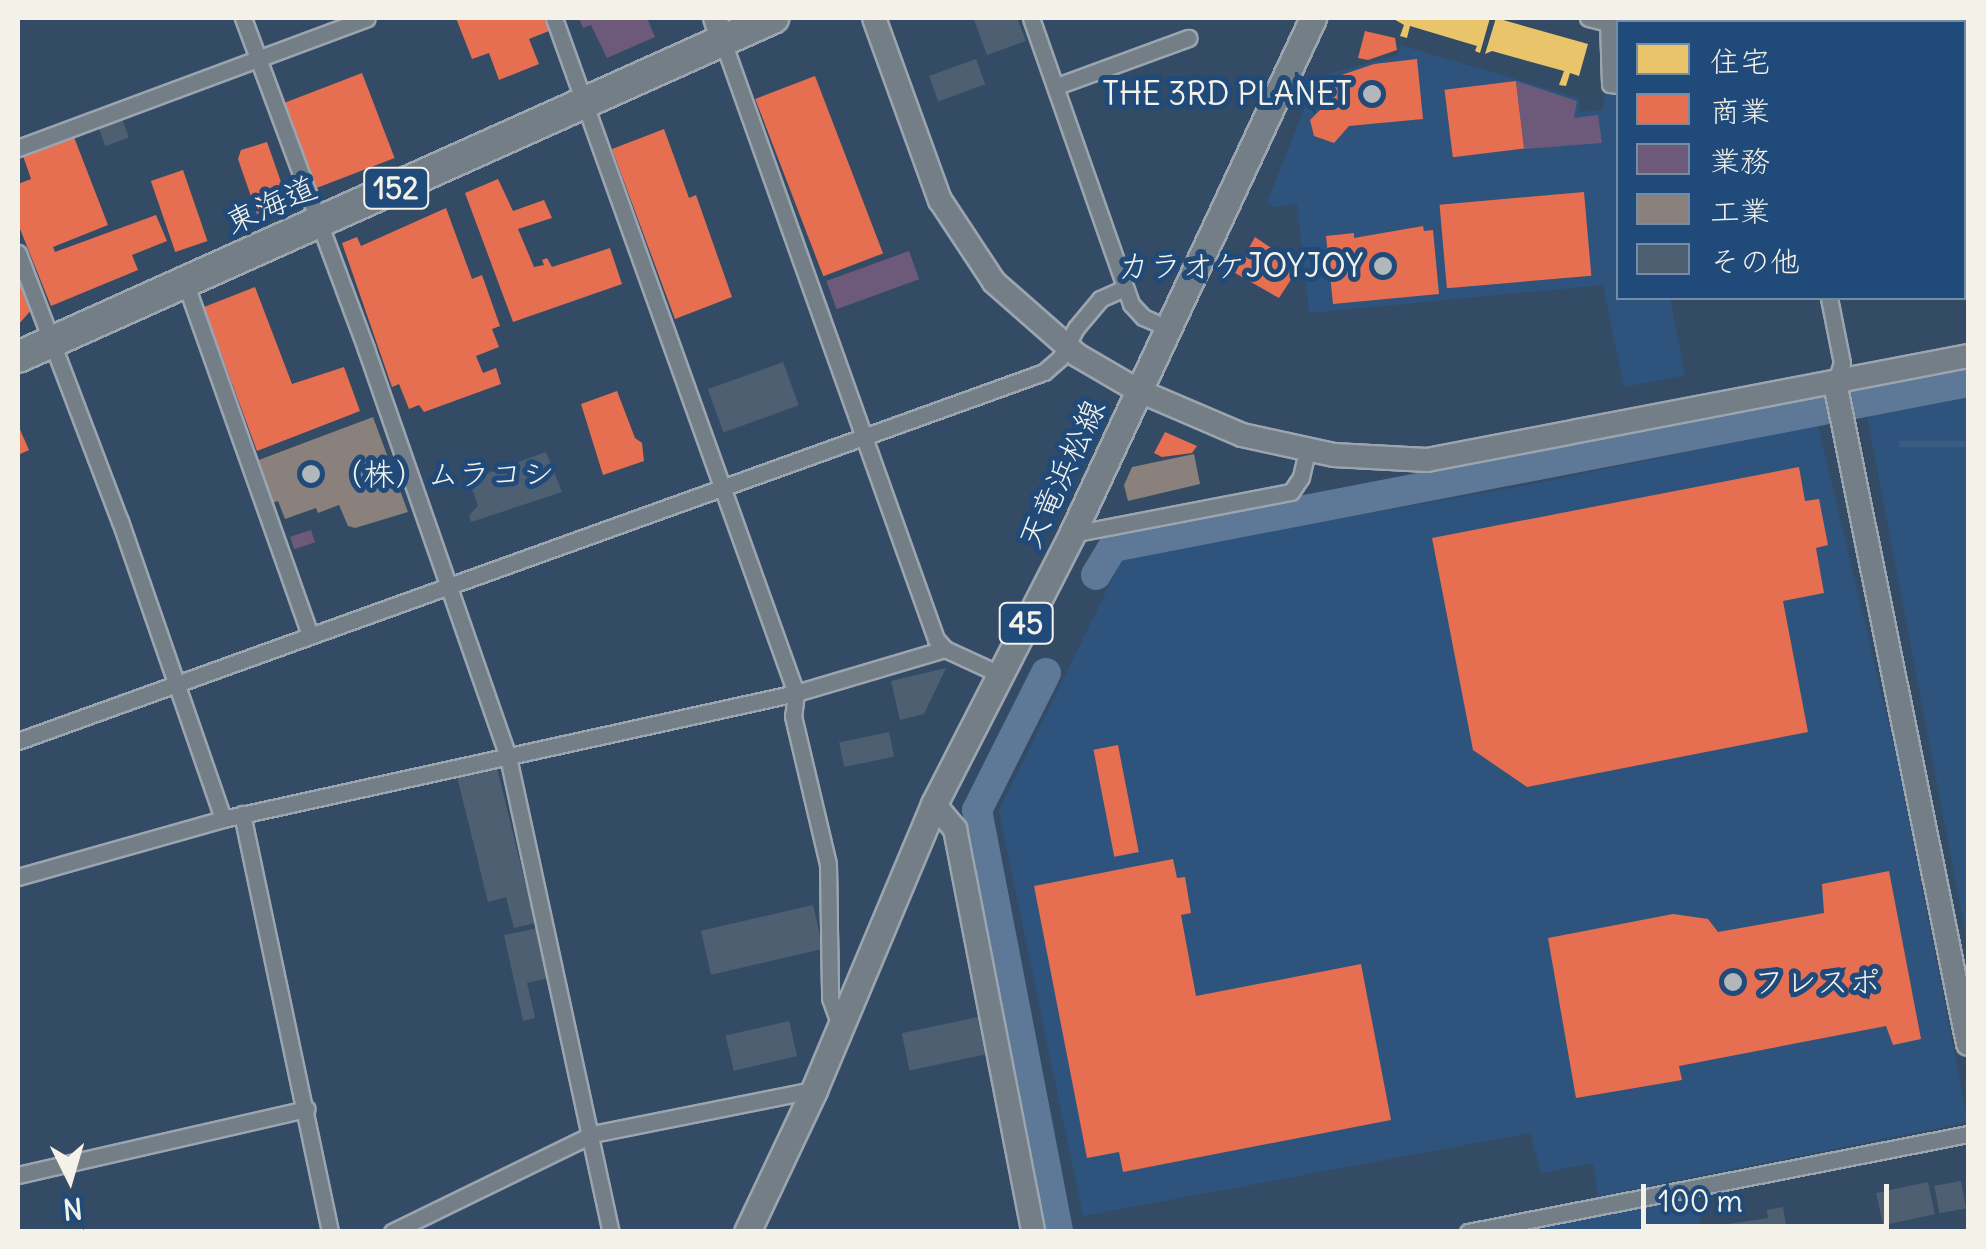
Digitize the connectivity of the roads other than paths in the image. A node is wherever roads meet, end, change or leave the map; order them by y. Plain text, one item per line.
1 (244, 18) edge
2 (367, 18) edge
3 (554, 18) edge
4 (773, 18) edge
5 (874, 18) edge
6 (1031, 18) edge
7 (1313, 18) edge
8 (1588, 18) edge
9 (719, 28) edge
10 (1188, 38) dead end
11 (258, 59) junction
12 (1616, 85) edge
13 (1057, 86) junction
14 (584, 106) junction
15 (18, 148) edge
16 (320, 221) junction
17 (18, 253) edge
18 (185, 282) junction
19 (1124, 288) junction
20 (1829, 300) edge
21 (1165, 327) junction
22 (50, 343) junction
23 (1066, 348) junction
24 (18, 356) edge
25 (1968, 356) edge
26 (1837, 389) junction
27 (1137, 390) junction
28 (865, 434) junction
29 (1308, 451) junction
30 (719, 488) junction
31 (1072, 534) junction
32 (446, 586) junction
33 (310, 636) junction
34 (945, 649) junction
35 (999, 674) junction
36 (175, 685) junction
37 (796, 693) junction
38 (18, 742) edge
39 (508, 757) junction
40 (934, 804) junction
41 (242, 814) junction
42 (224, 819) junction
43 (18, 877) edge
44 (841, 1027) junction
45 (1968, 1044) edge
46 (814, 1090) junction
47 (307, 1110) junction
48 (593, 1134) junction
49 (1968, 1134) edge
50 (18, 1175) edge
51 (330, 1232) edge
52 (392, 1232) edge
53 (611, 1232) edge
54 (747, 1232) edge
55 (1033, 1232) edge
56 (1468, 1232) edge

1 - 11 street
2 - 11 street
3 - 14 street
4 - 9 highway, 東海道 / 152
5 - 23 street
6 - 13 street
7 - 21 main road, 天竜浜松線 / 45
8 - 12 street
9 - 14 highway, 東海道 / 152
9 - 28 street
10 - 13 street
11 - 15 street
11 - 16 street
13 - 19 street
14 - 16 highway, 東海道 / 152
14 - 30 street
16 - 18 highway, 東海道 / 152
16 - 32 street
17 - 22 street
18 - 22 highway, 東海道 / 152
18 - 33 street
19 - 21 street
19 - 23 street
20 - 26 street
21 - 27 main road, 天竜浜松線 / 45
22 - 24 highway, 東海道 / 152
22 - 36 street
23 - 27 street
23 - 28 street
25 - 26 street
26 - 29 street
26 - 45 street
27 - 29 street
27 - 31 main road, 天竜浜松線 / 45
28 - 30 street
28 - 34 street
29 - 31 street
30 - 32 street
30 - 37 street
31 - 35 main road, 天竜浜松線 / 45
32 - 33 street
32 - 39 street
33 - 36 street
34 - 35 street
34 - 37 street
35 - 40 main road, 天竜浜松線 / 45
36 - 38 street
36 - 42 street
37 - 39 street
37 - 44 street
39 - 41 street
39 - 48 street
40 - 44 main road, 天竜浜松線 / 45
40 - 55 street
41 - 42 street
41 - 47 street
42 - 43 street
44 - 46 main road, 天竜浜松線 / 45
46 - 48 street
46 - 54 main road, 天竜浜松線 / 45
47 - 50 street
47 - 51 street
48 - 52 street
48 - 53 street
49 - 56 street

